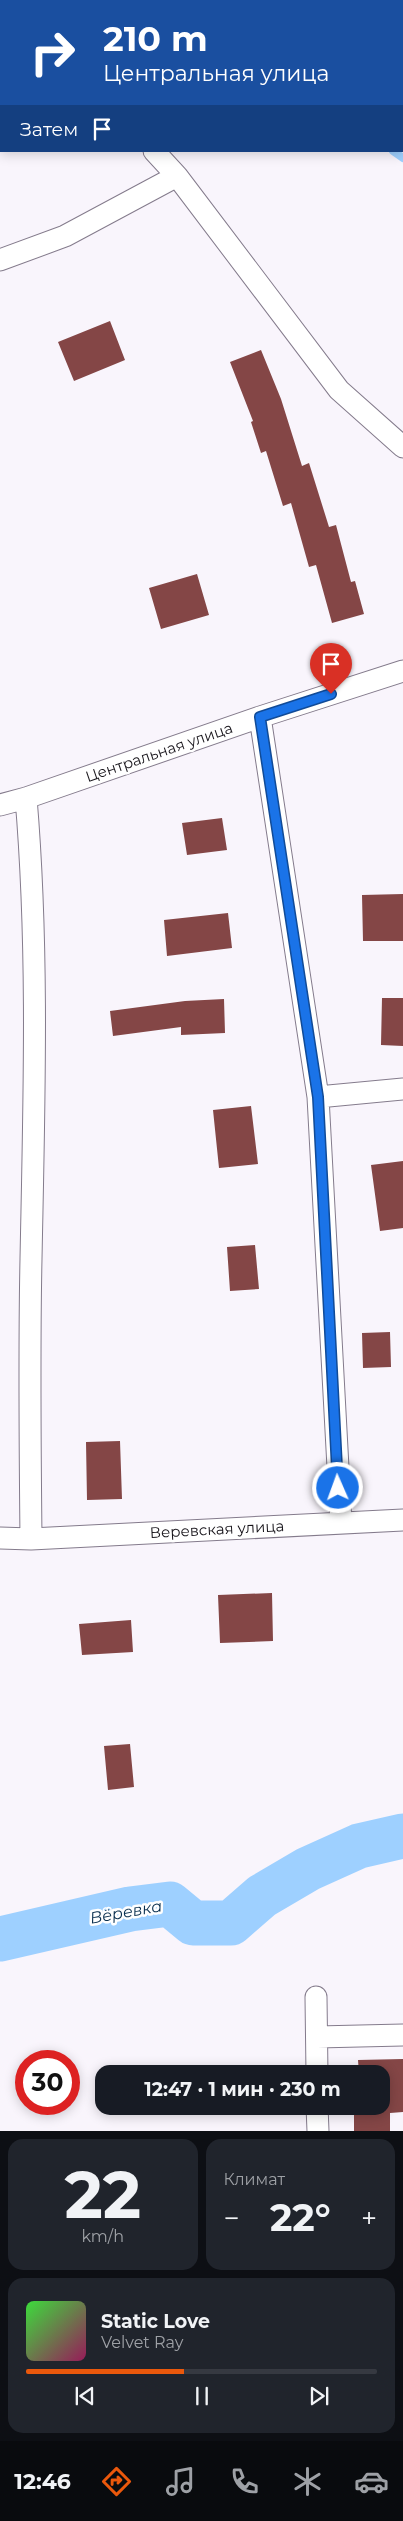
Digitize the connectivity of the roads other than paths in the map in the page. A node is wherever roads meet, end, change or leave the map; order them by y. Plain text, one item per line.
1 (155, 152) edge
2 (177, 176) junction
3 (0, 260) edge
4 (403, 447) edge
5 (403, 671) edge
6 (260, 717) junction
7 (26, 798) junction
8 (0, 805) edge
9 (403, 1089) edge
10 (318, 1097) junction
11 (403, 1520) edge
12 (341, 1523) junction
13 (0, 1538) edge
14 (31, 1539) junction
15 (316, 1997) dead end
16 (403, 2035) edge
17 (317, 2037) junction
18 (317, 2065) edge
19 (318, 2115) edge
20 (318, 2131) edge

1 - 2 street
2 - 3 street
2 - 4 street
5 - 6 street, Центральная улица
6 - 7 street, Центральная улица
6 - 10 street
7 - 8 street, Центральная улица
7 - 14 street
9 - 10 street
10 - 12 street
11 - 12 street, Веревская улица
12 - 14 street, Веревская улица
13 - 14 street, Веревская улица
15 - 17 street
16 - 17 street
17 - 18 street
19 - 20 street

